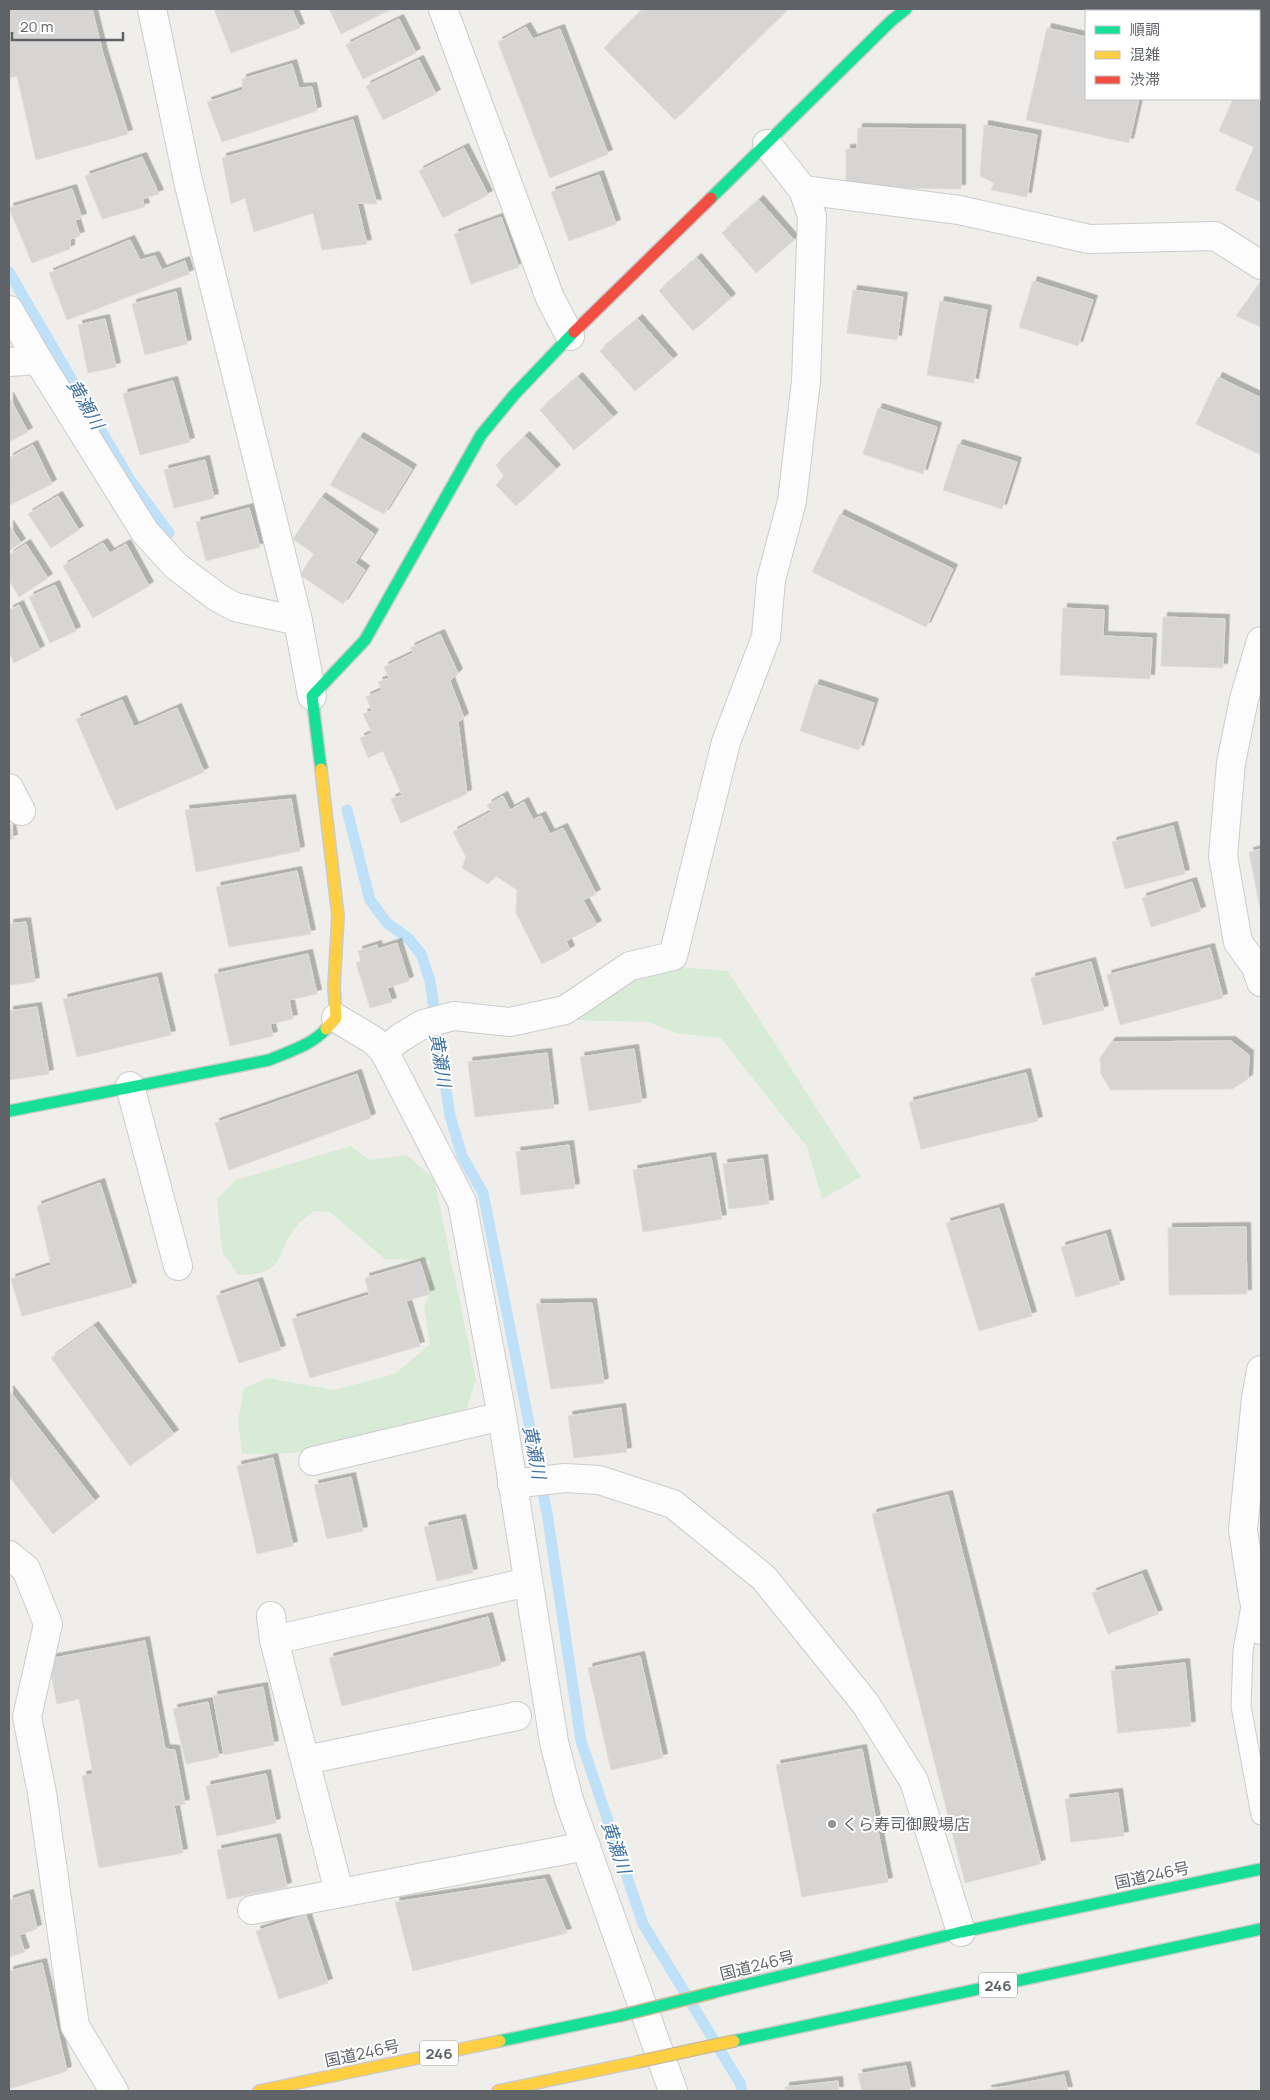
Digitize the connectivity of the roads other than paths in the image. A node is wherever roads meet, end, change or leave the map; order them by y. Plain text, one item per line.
1 (152, 9) edge
2 (443, 9) edge
3 (906, 9) edge
4 (767, 144) junction
5 (803, 190) junction
6 (1261, 265) edge
7 (9, 310) edge
8 (570, 336) junction
9 (38, 360) junction
10 (9, 362) edge
11 (298, 621) junction
12 (1261, 641) edge
13 (312, 696) junction
14 (1260, 972) edge
15 (336, 1018) junction
16 (392, 1045) junction
17 (130, 1086) junction
18 (9, 1111) edge
19 (178, 1266) dead end
20 (1261, 1370) edge
21 (502, 1416) junction
22 (313, 1461) dead end
23 (519, 1484) junction
24 (9, 1555) edge
25 (528, 1582) junction
26 (1253, 1596) junction
27 (1261, 1630) edge
28 (517, 1716) dead end
29 (306, 1760) junction
30 (1260, 1815) edge
31 (586, 1846) junction
32 (1261, 1869) edge
33 (339, 1892) junction
34 (252, 1910) dead end
35 (1261, 1929) edge
36 (961, 1932) junction
37 (114, 2091) edge
38 (260, 2091) edge
39 (498, 2091) edge
40 (673, 2091) edge

1 - 11 street
2 - 8 street
3 - 4 main road
4 - 5 street
4 - 8 main road
5 - 6 street
5 - 16 street
7 - 9 street
8 - 13 main road
9 - 10 street
9 - 11 street
11 - 13 street
12 - 14 street
13 - 15 main road
15 - 16 street
15 - 17 main road
16 - 21 street
17 - 18 main road
17 - 19 street
20 - 26 street
21 - 22 street
21 - 23 street
23 - 25 street
23 - 36 street
24 - 37 street
25 - 29 street
25 - 31 street
26 - 27 street
26 - 30 lane
28 - 29 street
29 - 33 street
31 - 33 street
31 - 40 street
32 - 36 main road, 国道246号 / 246
33 - 34 street
35 - 39 main road, 246, bridge
36 - 38 main road, 国道246号 / 246, bridge

